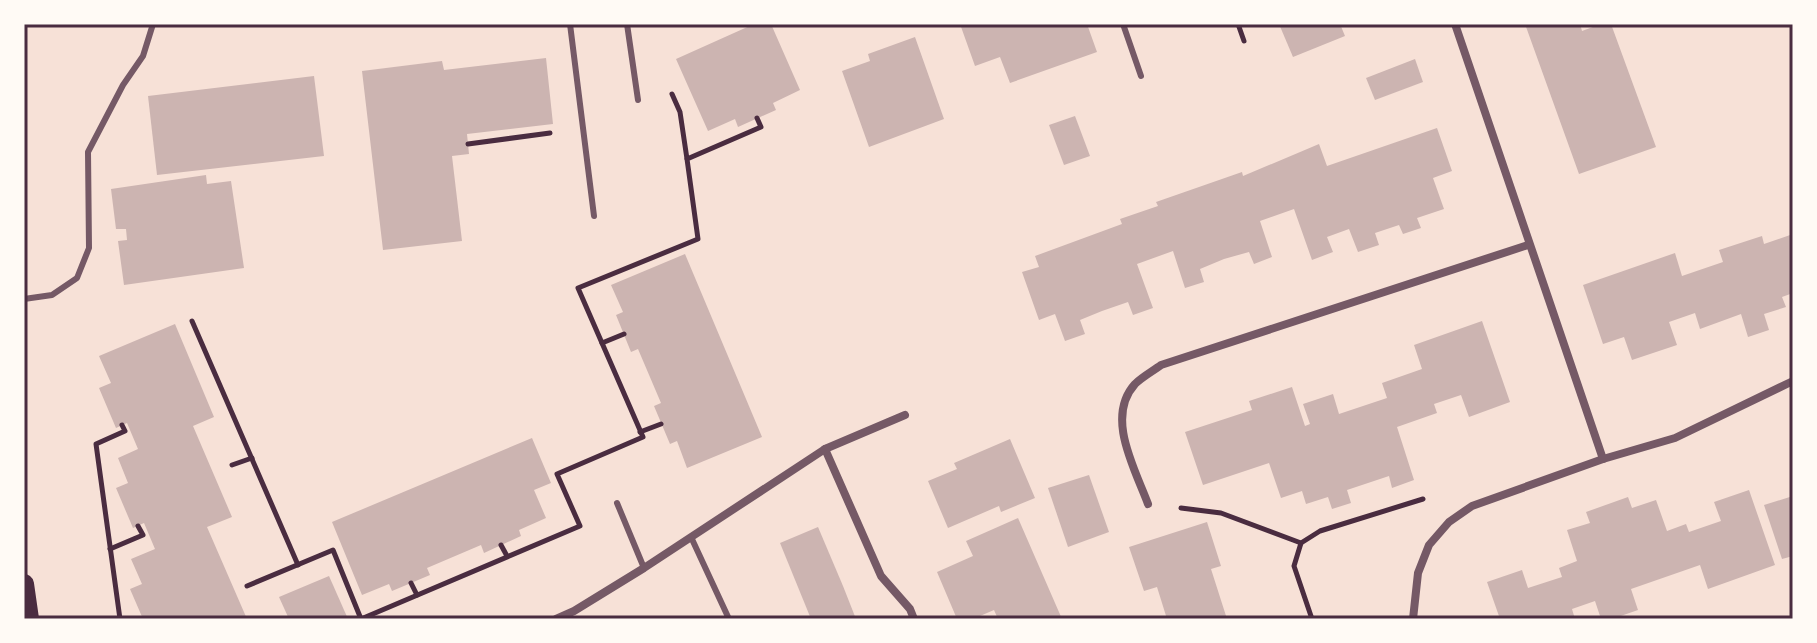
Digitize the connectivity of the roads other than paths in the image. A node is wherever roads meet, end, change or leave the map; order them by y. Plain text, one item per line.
1 (153, 24) edge
2 (570, 24) edge
3 (627, 24) edge
4 (1123, 24) edge
5 (1455, 24) edge
6 (1141, 76) dead end
7 (638, 100) dead end
8 (594, 216) dead end
9 (1528, 245) junction
10 (24, 299) edge
11 (1793, 381) edge
12 (905, 415) dead end
13 (825, 449) junction
14 (1603, 459) junction
15 (617, 503) dead end
16 (1148, 504) road end
17 (691, 537) junction
18 (644, 568) junction
19 (24, 584) edge
20 (29, 619) edge
21 (556, 619) edge
22 (729, 619) edge
23 (914, 619) edge
24 (1413, 619) edge

1 - 10 lane
2 - 8 lane
3 - 7 lane
4 - 6 lane
5 - 9 street
9 - 14 street
9 - 16 street
11 - 14 street
12 - 13 street
13 - 17 street
13 - 23 street
14 - 24 street
15 - 18 lane
17 - 18 street
17 - 22 lane
18 - 21 street
19 - 20 main road

